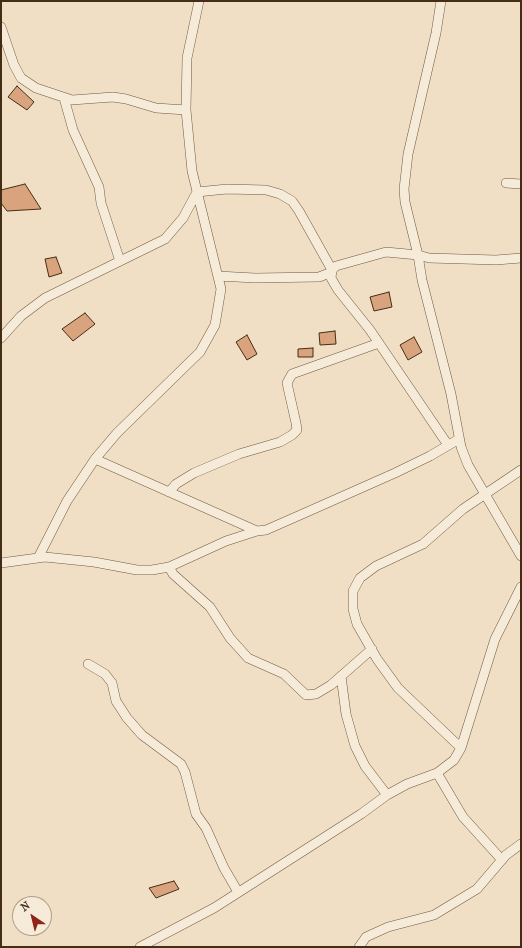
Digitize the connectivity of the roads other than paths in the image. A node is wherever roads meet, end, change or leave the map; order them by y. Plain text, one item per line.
1 (199, 1) edge
2 (441, 1) edge
3 (1, 27) edge
4 (64, 98) junction
5 (186, 110) junction
6 (506, 183) dead end
7 (521, 184) edge
8 (197, 192) junction
9 (418, 255) junction
10 (521, 258) edge
11 (120, 261) junction
12 (332, 271) junction
13 (218, 276) junction
14 (319, 277) junction
15 (338, 290) junction
16 (1, 338) edge
17 (379, 343) junction
18 (459, 439) junction
19 (448, 445) junction
20 (95, 459) junction
21 (521, 470) edge
22 (169, 492) junction
23 (484, 494) junction
24 (257, 531) junction
25 (521, 556) edge
26 (38, 558) junction
27 (1, 563) edge
28 (169, 567) junction
29 (521, 587) edge
30 (372, 649) junction
31 (88, 664) dead end
32 (341, 676) junction
33 (461, 748) junction
34 (437, 773) junction
35 (387, 795) junction
36 (521, 844) edge
37 (502, 860) junction
38 (238, 892) junction
39 (140, 947) edge
40 (359, 947) edge

1 - 5 street
2 - 9 street
3 - 4 street
4 - 5 street
4 - 11 street
5 - 8 street
6 - 7 street
8 - 11 street
8 - 12 street
8 - 13 street
9 - 10 street
9 - 12 street
9 - 18 street
11 - 16 street
12 - 14 street
12 - 15 street
13 - 14 street
13 - 20 street
14 - 15 street
15 - 17 street
17 - 19 street
17 - 22 street
18 - 19 street
18 - 23 street
19 - 24 street
20 - 22 street
20 - 26 street
21 - 23 street
22 - 24 street
23 - 25 street
23 - 30 street
24 - 28 street
26 - 27 street
26 - 28 street
28 - 32 street
29 - 33 street
30 - 32 street
30 - 33 street
31 - 38 street
32 - 35 street
33 - 34 street
34 - 35 street
34 - 37 street
35 - 38 street
36 - 37 street
37 - 40 street
38 - 39 street

